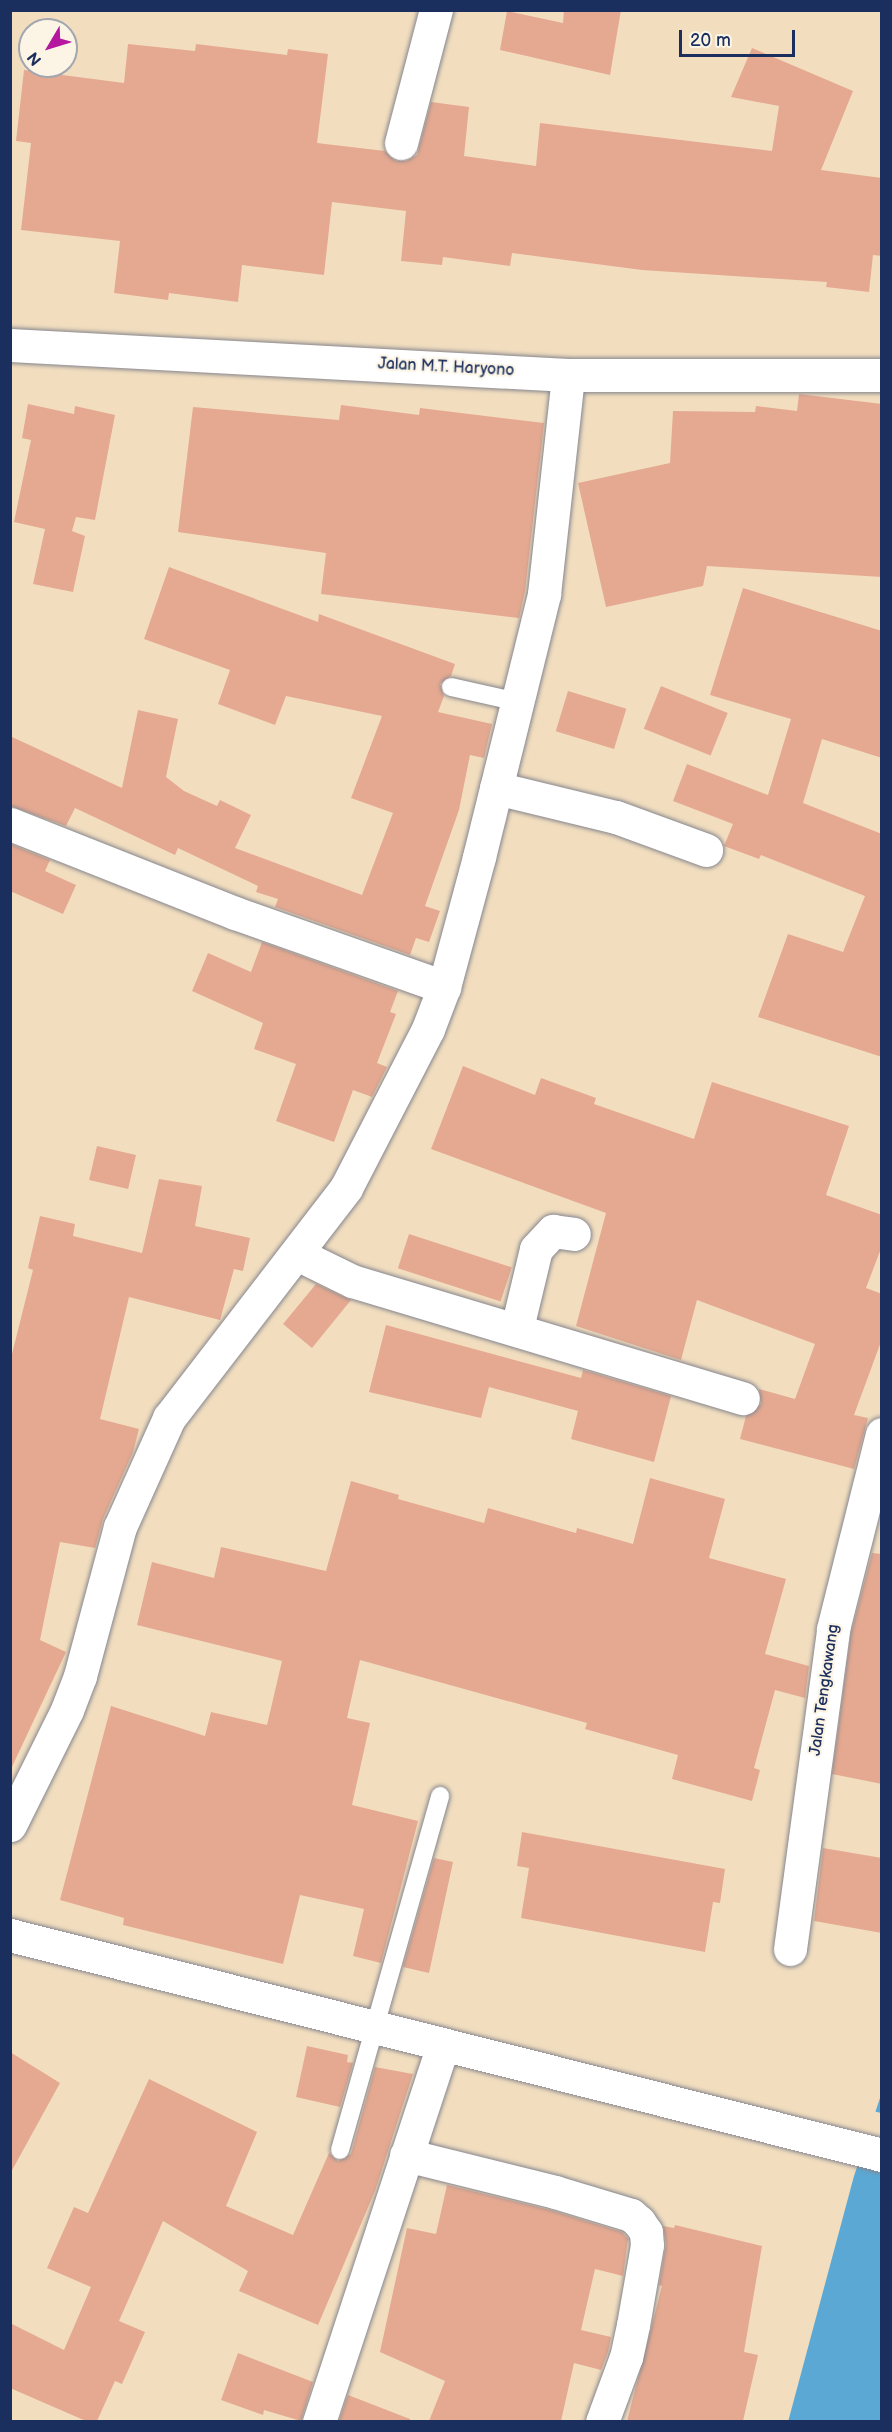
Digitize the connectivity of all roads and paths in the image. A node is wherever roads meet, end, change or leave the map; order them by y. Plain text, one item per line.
1 (436, 10) edge
2 (401, 143) dead end
3 (10, 345) edge
4 (568, 375) junction
5 (882, 375) edge
6 (451, 687) dead end
7 (518, 702) junction
8 (496, 788) junction
9 (10, 824) edge
10 (706, 850) dead end
11 (444, 987) junction
12 (574, 1234) dead end
13 (297, 1254) junction
14 (517, 1328) junction
15 (743, 1398) dead end
16 (882, 1434) edge
17 (440, 1796) dead end
18 (10, 1825) edge
19 (10, 1935) edge
20 (790, 1949) dead end
21 (374, 2027) junction
22 (442, 2047) junction
23 (340, 2150) dead end
24 (406, 2155) junction
25 (882, 2155) edge
26 (319, 2421) edge
27 (602, 2421) edge

1 - 2 street
3 - 4 street, Jalan M.T. Haryono
4 - 5 street, Jalan M.T. Haryono
4 - 7 street
6 - 7 lane
7 - 8 street
8 - 10 street
8 - 11 street
9 - 11 street
11 - 13 street
12 - 14 street
13 - 14 street
13 - 18 street
14 - 15 street
16 - 20 street, Jalan Tengkawang
17 - 21 lane
19 - 21 street
21 - 22 street
21 - 23 lane
22 - 24 street
22 - 25 street
24 - 26 street
24 - 27 street

